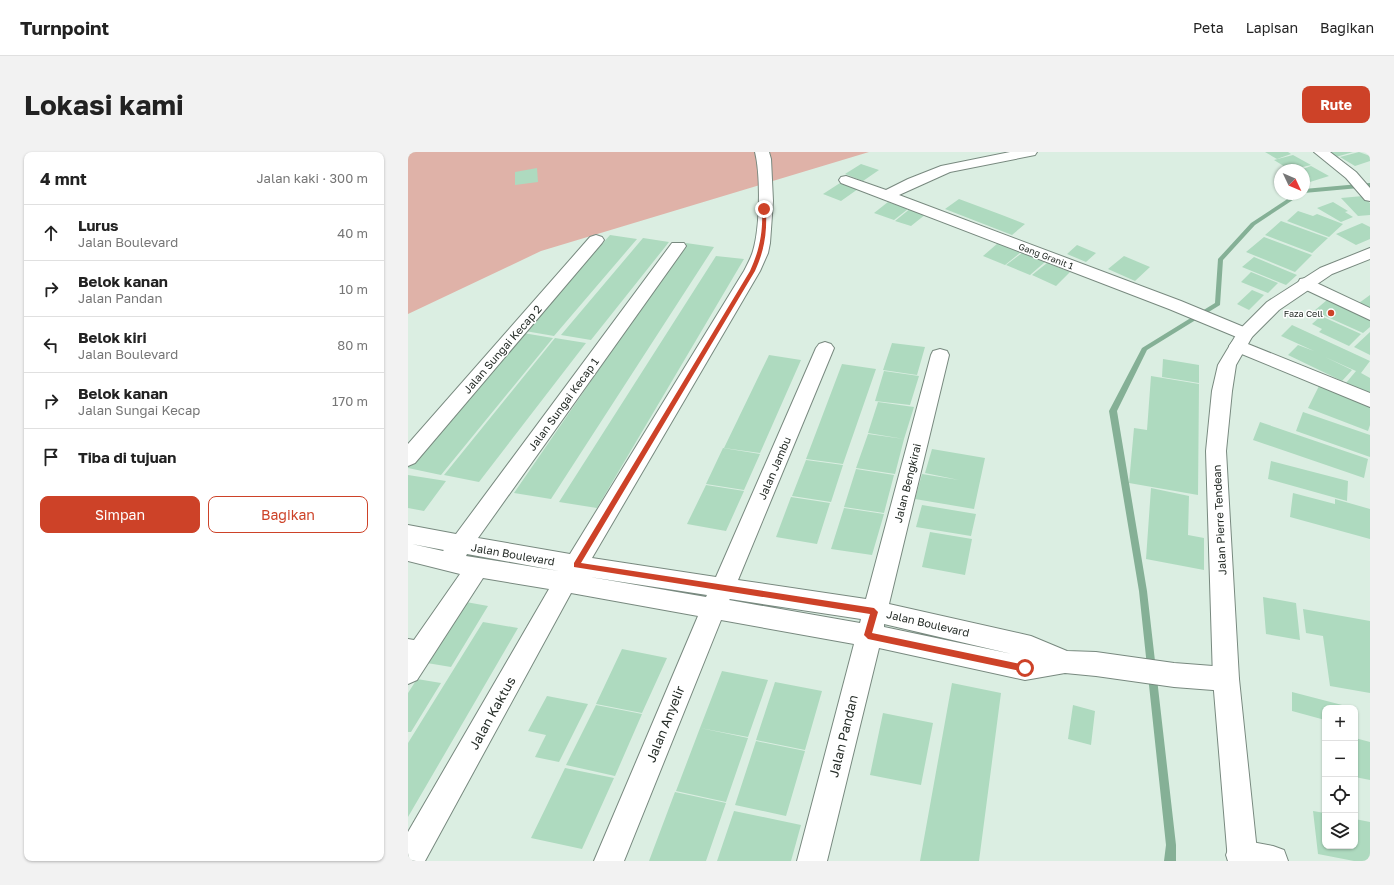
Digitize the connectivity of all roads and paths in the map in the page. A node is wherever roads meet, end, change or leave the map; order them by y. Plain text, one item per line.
1 (762, 152) edge
2 (1030, 152) edge
3 (1320, 152) edge
4 (846, 180) dead end
5 (888, 196) junction
6 (1369, 196) edge
7 (596, 240) dead end
8 (678, 246) dead end
9 (1370, 253) edge
10 (1306, 283) junction
11 (1370, 315) edge
12 (1241, 340) junction
13 (825, 348) dead end
14 (940, 355) dead end
15 (1370, 400) edge
16 (408, 458) edge
17 (408, 534) edge
18 (408, 552) edge
19 (455, 553) junction
20 (477, 567) junction
21 (571, 573) junction
22 (718, 598) junction
23 (871, 623) junction
24 (412, 658) edge
25 (1226, 679) junction
26 (1242, 858) edge
27 (408, 861) edge
28 (608, 861) edge
29 (812, 861) edge
30 (1273, 861) edge

1 - 21 street, Jalan Kaktus
2 - 5 street
3 - 6 street
4 - 5 street, Gang Granit 1
5 - 12 street, Gang Granit 1
7 - 16 street, Jalan Sungai Kecap 2
8 - 19 street, Jalan Sungai Kecap 1
9 - 10 street, Jalan Pierre Tendean
10 - 11 street
10 - 12 street, Jalan Pierre Tendean
12 - 15 street, Gang Granit 1
12 - 25 street, Jalan Pierre Tendean
13 - 22 street, Jalan Jambu
14 - 23 street, Jalan Bengkirai
17 - 19 street, Jalan Boulevard
18 - 19 street, Jalan Boulevard
19 - 20 street, Jalan Boulevard
19 - 21 street, Jalan Boulevard
20 - 21 street, Jalan Boulevard
20 - 24 street
21 - 22 street, Jalan Boulevard
21 - 27 street, Jalan Kaktus
22 - 23 street, Jalan Boulevard
22 - 28 street, Jalan Anyelir
23 - 25 street, Jalan Boulevard
23 - 29 street, Jalan Pandan
25 - 26 street, Jalan Pierre Tendean
26 - 30 street

